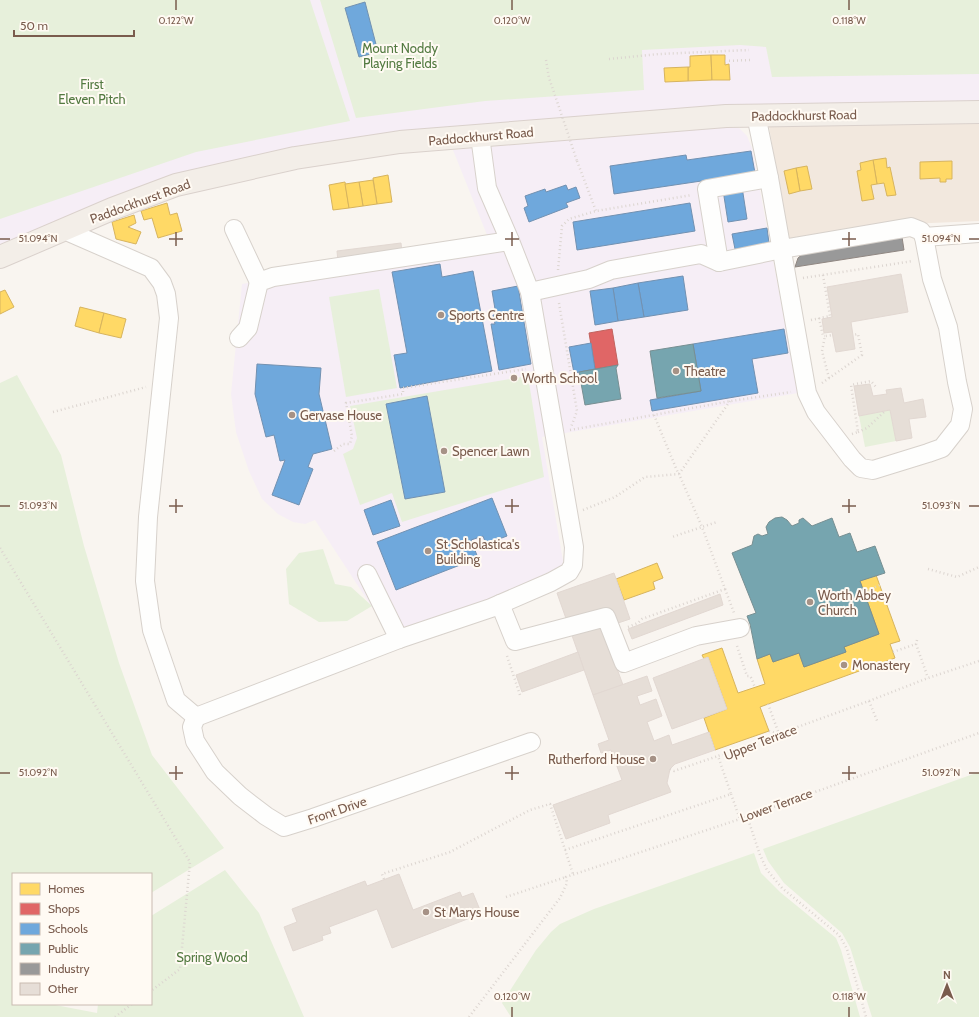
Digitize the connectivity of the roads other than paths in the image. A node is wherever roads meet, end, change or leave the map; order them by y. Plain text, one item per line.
1 (979, 112) edge
2 (756, 115) junction
3 (480, 136) junction
4 (769, 178) junction
5 (66, 228) junction
6 (234, 229) dead end
7 (979, 233) edge
8 (924, 237) junction
9 (510, 241) junction
10 (782, 249) junction
11 (0, 257) edge
12 (719, 262) junction
13 (259, 282) junction
14 (530, 292) junction
15 (238, 338) dead end
16 (367, 574) dead end
17 (500, 604) junction
18 (740, 628) dead end
19 (400, 639) junction
20 (196, 717) junction
21 (531, 742) dead end

1 - 2 main road, Paddockhurst Road
2 - 3 main road, Paddockhurst Road
2 - 4 lane
3 - 5 main road, Paddockhurst Road
3 - 9 lane
4 - 10 lane
4 - 12 lane
5 - 11 main road, Paddockhurst Road
5 - 20 lane
6 - 13 lane
7 - 8 lane
8 - 10 lane
8 - 10 lane
9 - 13 lane
9 - 14 lane
10 - 12 lane
12 - 14 lane
13 - 15 lane
14 - 17 lane
16 - 19 lane
17 - 18 lane
17 - 19 lane
19 - 20 lane
20 - 21 lane, Front Drive

